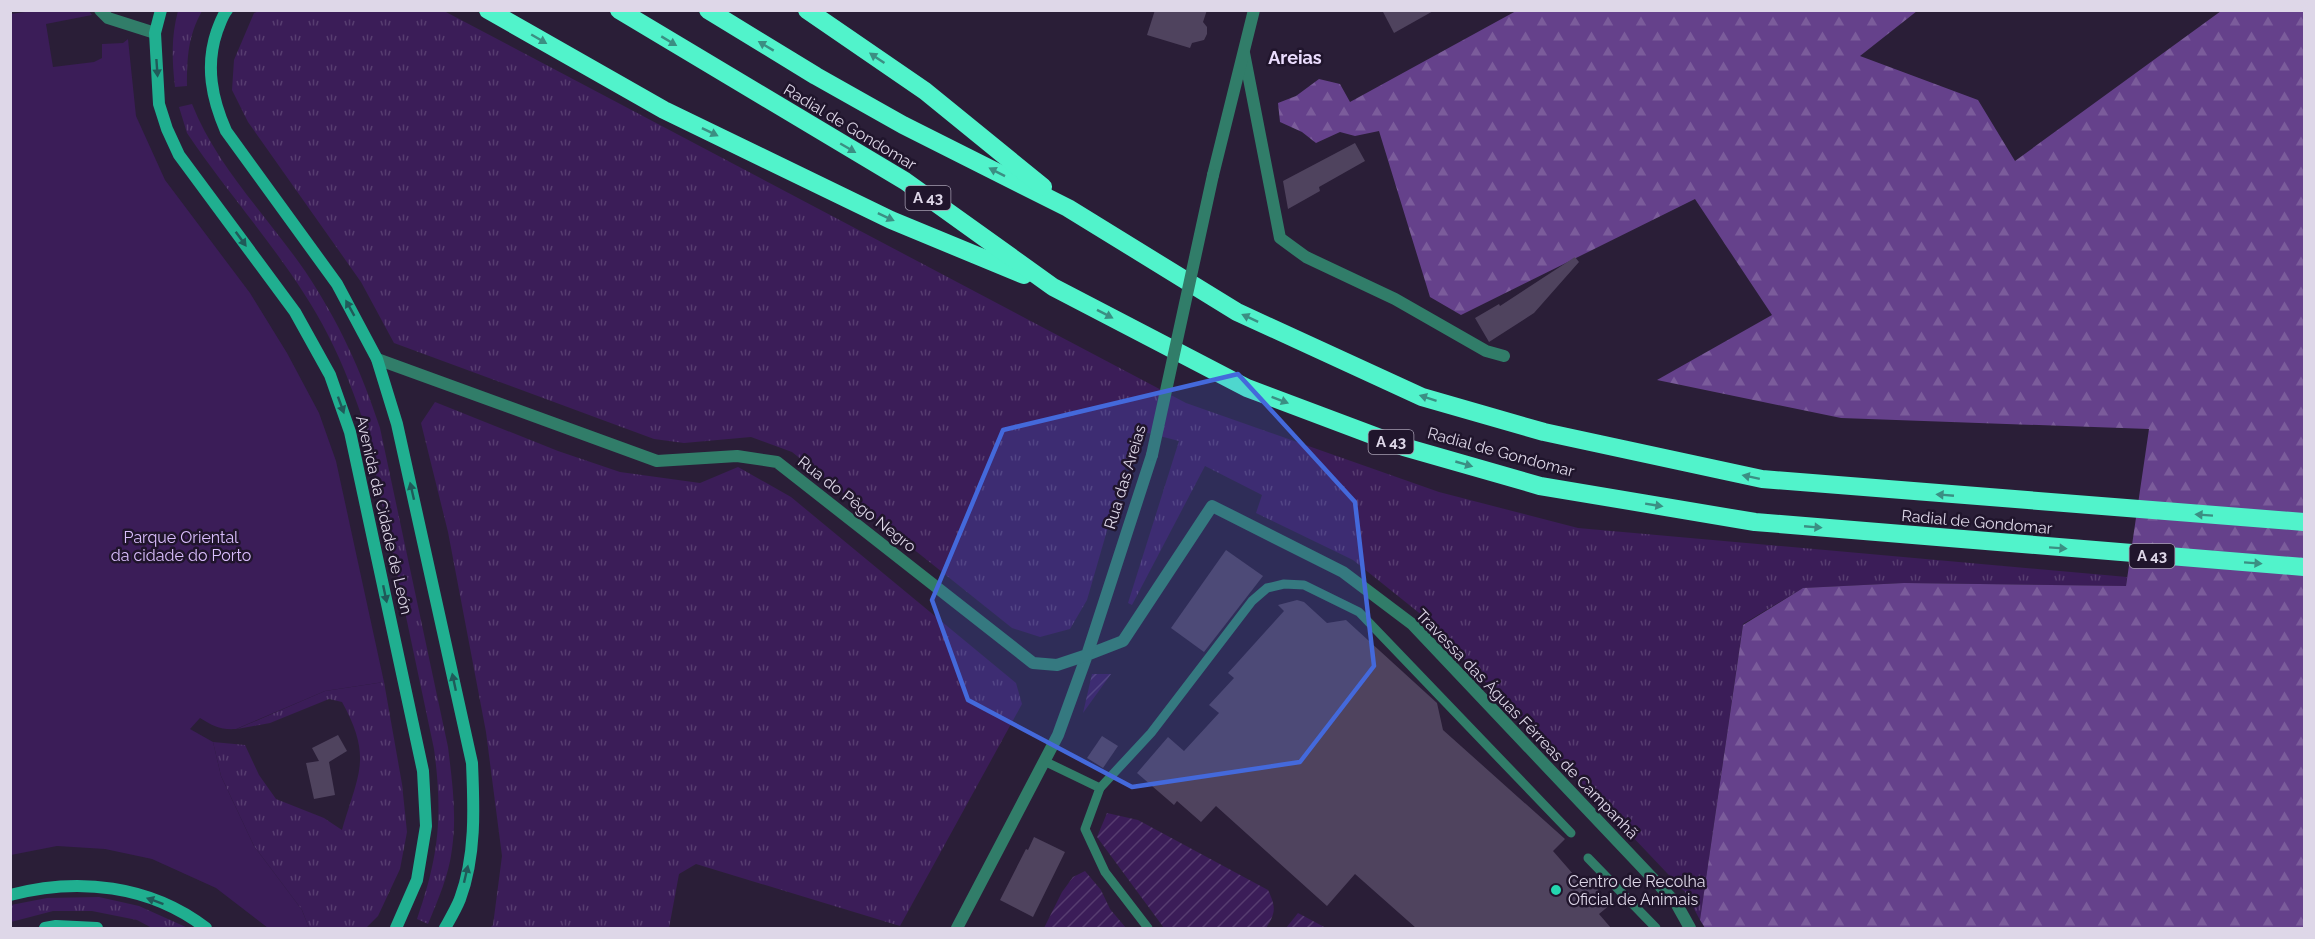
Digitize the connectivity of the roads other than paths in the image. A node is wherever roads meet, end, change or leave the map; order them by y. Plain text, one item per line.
1 (100, 10) edge
2 (161, 10) edge
3 (227, 10) edge
4 (488, 10) edge
5 (619, 10) edge
6 (708, 10) edge
7 (807, 10) edge
8 (1254, 10) edge
9 (154, 33) junction
10 (1244, 53) junction
11 (1068, 208) junction
12 (1053, 287) junction
13 (1504, 356) dead end
14 (378, 359) junction
15 (2304, 522) edge
16 (2304, 567) edge
17 (1087, 655) junction
18 (1044, 761) junction
19 (1100, 788) junction
20 (1571, 833) dead end
21 (1588, 858) dead end
22 (10, 895) edge
23 (45, 928) edge
24 (97, 928) edge
25 (206, 928) edge
26 (396, 928) edge
27 (445, 928) edge
28 (957, 928) edge
29 (1148, 928) edge
30 (1656, 928) edge
31 (1690, 928) edge

1 - 9 street
2 - 9 main road, Avenida da Cidade de León
14 -> 3 main road, Avenida da Cidade de León
4 -> 12 highway
5 -> 12 highway, Radial de Gondomar / A 43
11 -> 6 highway, Radial de Gondomar
11 -> 7 highway
8 - 10 street, Rua das Areias
9 -> 26 main road, Avenida da Cidade de León
10 - 13 street
10 - 17 street, Rua das Areias, bridge
15 -> 11 highway, Radial de Gondomar
12 -> 16 highway, Radial de Gondomar / A 43
14 - 17 street, Rua do Pêgo Negro
27 -> 14 main road, Avenida da Cidade de León
17 - 18 street, Rua das Areias
17 - 31 street, Travessa das Águas Férreas de Campanhã
18 - 19 lane
18 - 28 street, Rua das Areias
19 - 20 lane
19 - 29 lane
21 - 30 lane
25 -> 22 main road
23 - 24 main road

